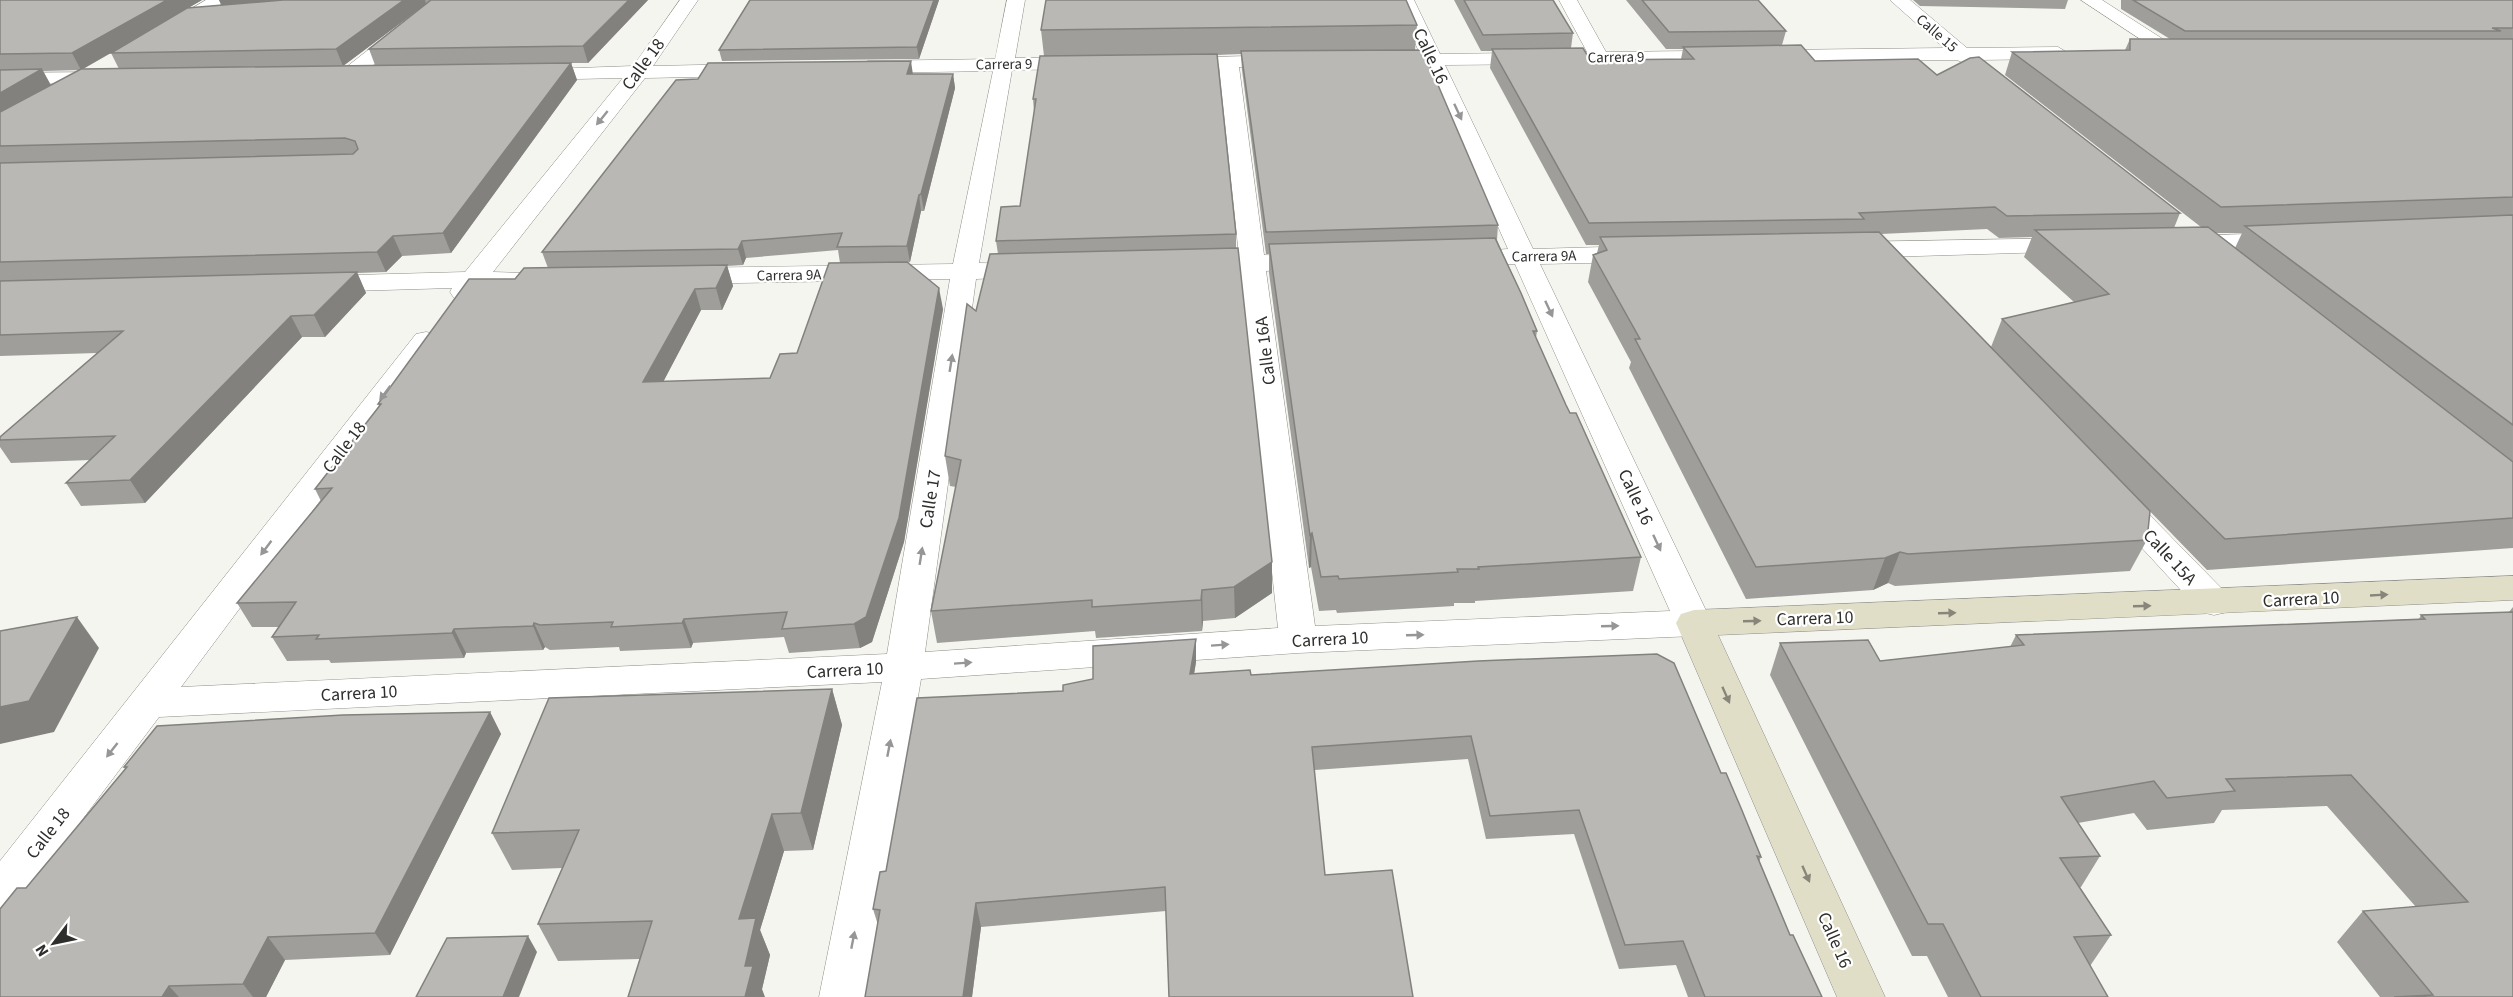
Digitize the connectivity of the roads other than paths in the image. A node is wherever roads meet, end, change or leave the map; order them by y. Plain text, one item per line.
1 (689, 0) edge
2 (1016, 0) edge
3 (1405, 0) edge
4 (1568, 0) edge
5 (1899, 0) edge
6 (2090, 0) edge
7 (225, 7) edge
8 (424, 16) edge
9 (146, 40) edge
10 (2138, 52) edge
11 (2173, 52) junction
12 (2197, 52) edge
13 (1960, 53) junction
14 (2079, 53) edge
15 (118, 57) edge
16 (1599, 57) junction
17 (1433, 59) junction
18 (1365, 60) edge
19 (1308, 61) edge
20 (1228, 62) junction
21 (1099, 63) edge
22 (1158, 63) edge
23 (1006, 64) junction
24 (844, 68) edge
25 (763, 70) edge
26 (638, 73) junction
27 (509, 74) edge
28 (382, 75) edge
29 (1988, 75) edge
30 (324, 76) edge
31 (347, 76) junction
32 (81, 78) junction
33 (127, 78) edge
34 (0, 79) edge
35 (51, 97) edge
36 (2174, 222) edge
37 (2310, 240) edge
38 (2202, 244) junction
39 (2154, 245) edge
40 (2094, 246) edge
41 (1832, 250) edge
42 (1879, 250) junction
43 (1666, 254) edge
44 (1524, 256) junction
45 (1430, 259) edge
46 (1337, 261) edge
47 (1255, 264) junction
48 (1173, 266) edge
49 (2229, 266) edge
50 (1057, 269) edge
51 (964, 272) junction
52 (1903, 276) edge
53 (659, 277) edge
54 (542, 279) edge
55 (472, 280) junction
56 (295, 285) edge
57 (2099, 482) edge
58 (2513, 588) edge
59 (2214, 603) junction
60 (1694, 623) junction
61 (1298, 640) junction
62 (904, 667) junction
63 (147, 703) junction
64 (0, 895) edge
65 (843, 997) edge
66 (1861, 997) edge

1 - 26 street, Calle 18
2 - 23 street, Calle 17
3 - 17 street, Calle 16
4 - 16 street
5 - 13 street, Calle 15
6 - 11 street
7 - 9 street
8 - 31 street
10 - 11 street
11 - 12 street
13 - 14 street, Carrera 9
13 - 16 street, Carrera 9
13 - 29 street, Calle 15
15 - 32 street
16 - 17 street, Carrera 9
17 - 18 street, Carrera 9
17 -> 44 street, Calle 16
19 - 20 street
20 - 22 street
20 - 47 street, Calle 16A
21 - 23 street, Carrera 9
23 - 24 street, Carrera 9
23 - 51 street, Calle 17
25 - 26 street
26 - 27 street
26 -> 55 street, Calle 18
28 - 31 street
30 - 31 street
32 - 33 street
32 - 34 street
32 - 35 street
36 - 38 street
37 - 38 street
38 - 39 street
38 - 49 street
40 - 42 street
41 - 42 street
42 - 52 street
43 - 44 street, Carrera 9A
44 - 45 street, Carrera 9A
44 -> 60 street, Calle 16
46 - 47 street
47 - 48 street
47 - 61 street, Calle 16A
50 - 51 street, Carrera 9A
51 - 53 street, Carrera 9A
62 -> 51 street, Calle 17
54 - 55 street
55 - 56 street
55 -> 63 street, Calle 18
57 - 59 street, Calle 15A
59 -> 58 street, Carrera 10
60 -> 59 street, Carrera 10
61 -> 60 street, Carrera 10
60 -> 66 street, Calle 16
62 -> 61 street, Carrera 10
62 - 63 street, Carrera 10
65 -> 62 street, Calle 17
63 -> 64 street, Calle 18

